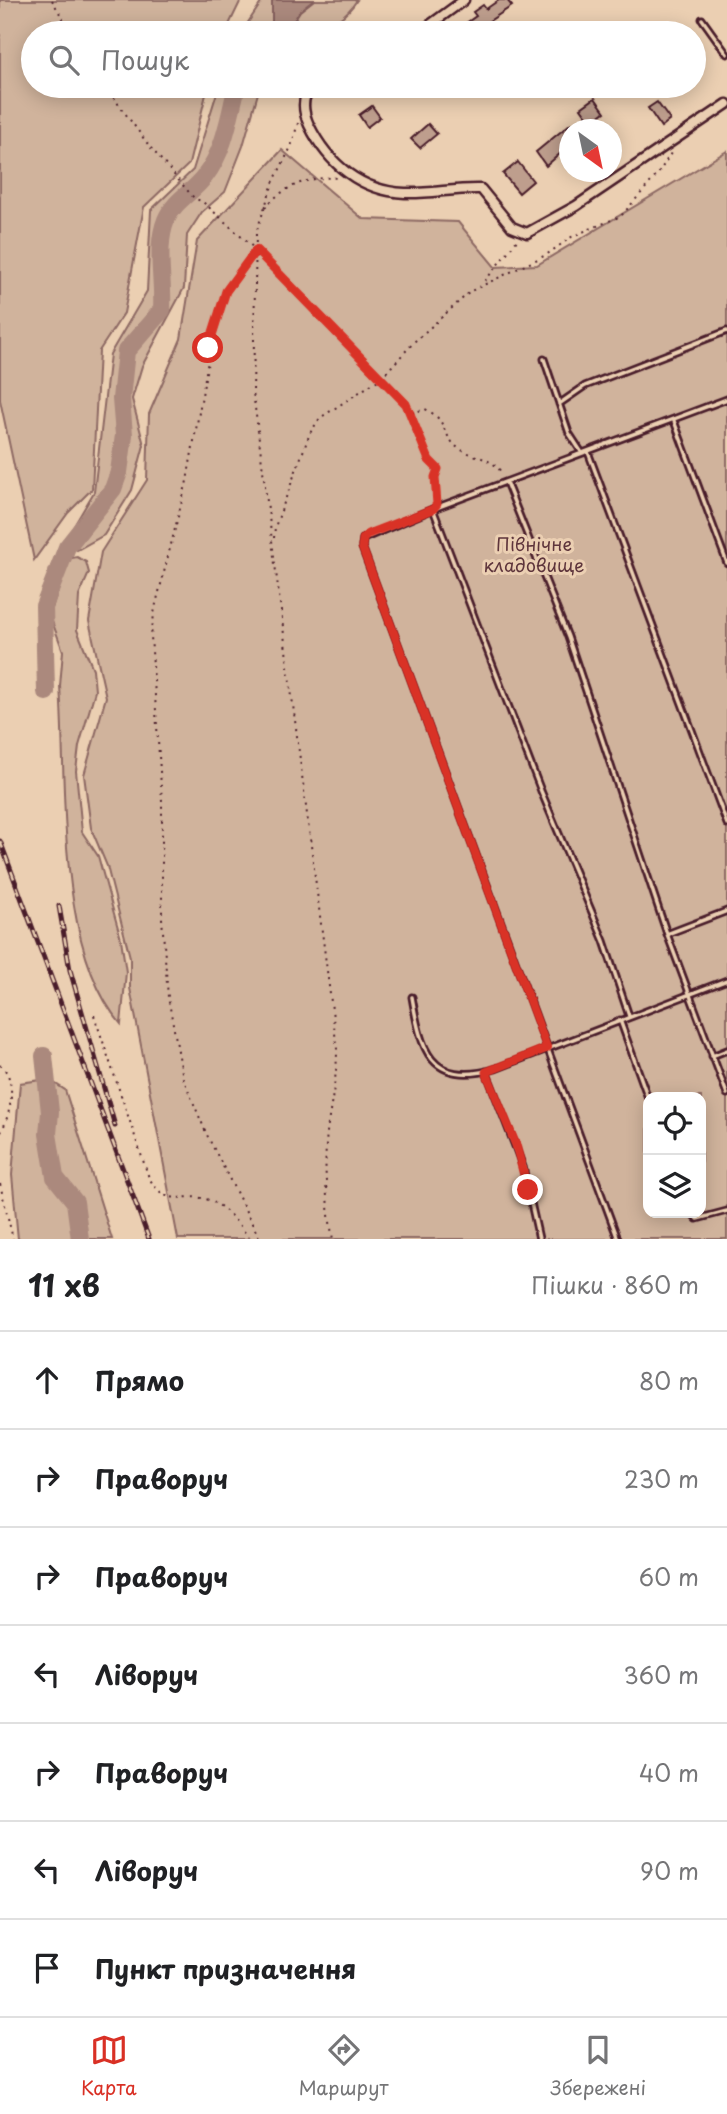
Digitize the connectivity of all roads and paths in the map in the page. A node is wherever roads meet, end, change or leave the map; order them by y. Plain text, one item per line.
1 (52, 0) edge
2 (460, 2) edge
3 (64, 21) edge
4 (435, 21) edge
5 (706, 25) edge
6 (727, 54) edge
7 (114, 98) edge
8 (306, 98) edge
9 (727, 104) edge
10 (303, 109) junction
11 (675, 138) junction
12 (353, 179) junction
13 (264, 208) junction
14 (525, 233) junction
15 (256, 250) junction
16 (484, 283) junction
17 (727, 331) edge
18 (544, 359) dead end
19 (381, 378) junction
20 (727, 399) edge
21 (559, 404) junction
22 (411, 414) junction
23 (674, 420) junction
24 (585, 452) junction
25 (506, 482) junction
26 (433, 509) junction
27 (274, 544) junction
28 (727, 563) edge
29 (727, 824) edge
30 (727, 911) edge
31 (667, 934) junction
32 (727, 980) edge
33 (690, 994) junction
34 (412, 997) dead end
35 (94, 1014) dead end
36 (629, 1016) junction
37 (620, 1020) junction
38 (547, 1048) junction
39 (727, 1050) edge
40 (712, 1056) junction
41 (0, 1065) edge
42 (486, 1072) junction
43 (646, 1092) edge
44 (727, 1094) edge
45 (0, 1134) edge
46 (0, 1184) edge
47 (727, 1211) edge
48 (696, 1218) edge
49 (13, 1239) edge
50 (250, 1239) edge
51 (260, 1239) edge
52 (333, 1239) edge
53 (539, 1239) edge
54 (618, 1239) edge

1 - 3 path
2 - 4 street
5 - 6 lane
7 - 15 path
8 - 10 street
9 - 11 street
10 - 12 street
10 - 13 path
11 - 14 street
11 - 16 path
12 - 13 path
12 - 14 street
13 - 15 path
14 - 16 path
15 - 19 path
15 - 27 path
15 - 51 path
16 - 19 path
17 - 21 lane
18 - 21 lane
19 - 22 path
19 - 27 path
20 - 23 lane
21 - 24 lane
22 - 25 path
22 - 26 path
23 - 24 lane
23 - 28 lane
24 - 25 lane
24 - 29 lane
25 - 26 lane
25 - 31 lane
26 - 36 lane
26 - 38 lane
27 - 52 path
30 - 31 lane
31 - 33 lane
32 - 33 lane
33 - 36 lane
33 - 40 lane
34 - 42 lane
35 - 50 path
36 - 37 lane
37 - 38 lane
37 - 43 lane
38 - 42 lane
38 - 54 lane
39 - 40 lane
40 - 44 lane
41 - 45 path
42 - 53 lane
46 - 49 path
47 - 48 lane

